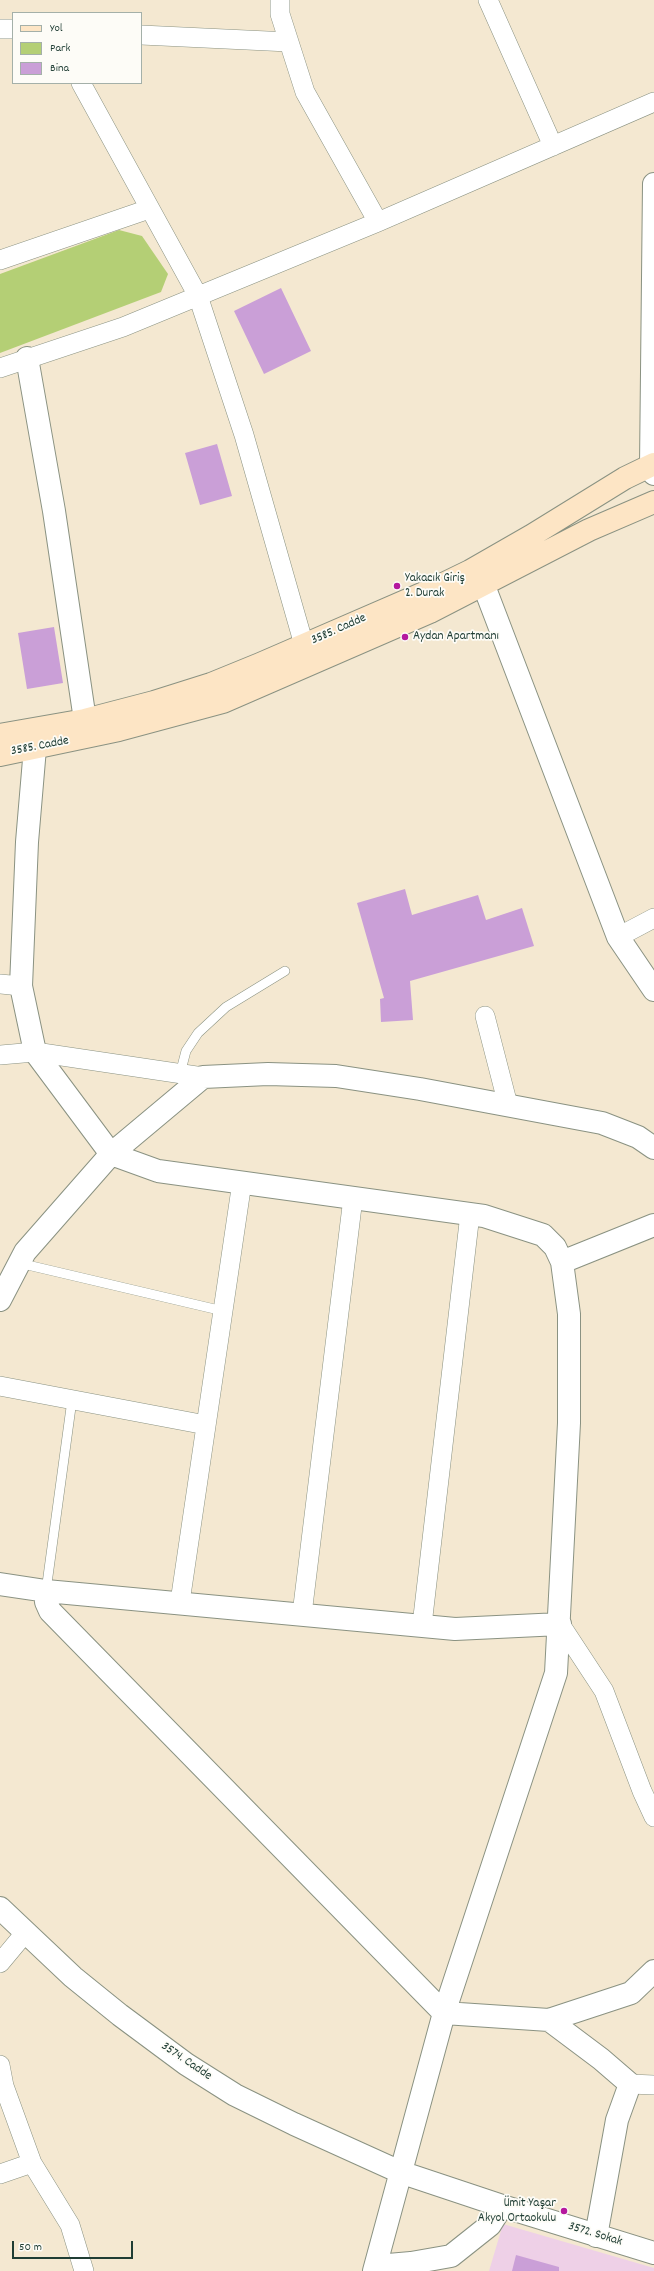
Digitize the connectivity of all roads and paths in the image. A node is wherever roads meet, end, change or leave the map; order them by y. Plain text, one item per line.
1 (280, 0) edge
2 (488, 0) edge
3 (0, 29) edge
4 (12, 29) edge
5 (142, 35) edge
6 (289, 42) junction
7 (82, 84) edge
8 (654, 102) edge
9 (553, 146) junction
10 (654, 184) edge
11 (149, 209) junction
12 (378, 222) junction
13 (0, 260) edge
14 (198, 296) junction
15 (27, 358) junction
16 (0, 368) edge
17 (653, 468) edge
18 (654, 502) edge
19 (484, 586) junction
20 (304, 645) junction
21 (85, 720) junction
22 (0, 735) edge
23 (35, 748) junction
24 (0, 755) edge
25 (654, 918) edge
26 (618, 937) junction
27 (285, 970) dead end
28 (11, 985) edge
29 (654, 990) edge
30 (485, 1016) dead end
31 (35, 1052) junction
32 (0, 1055) edge
33 (180, 1074) junction
34 (203, 1077) junction
35 (508, 1105) junction
36 (654, 1148) edge
37 (111, 1154) junction
38 (242, 1182) junction
39 (353, 1198) junction
40 (470, 1214) junction
41 (654, 1225) edge
42 (562, 1262) junction
43 (19, 1263) junction
44 (0, 1300) edge
45 (223, 1311) junction
46 (0, 1386) edge
47 (72, 1400) junction
48 (206, 1425) junction
49 (0, 1584) edge
50 (46, 1591) junction
51 (180, 1602) junction
52 (302, 1614) junction
53 (560, 1624) junction
54 (422, 1626) junction
55 (654, 1817) edge
56 (0, 1908) edge
57 (25, 1934) junction
58 (0, 1963) edge
59 (654, 1971) edge
60 (444, 2013) junction
61 (549, 2020) junction
62 (0, 2065) edge
63 (630, 2084) junction
64 (654, 2085) edge
65 (32, 2163) junction
66 (400, 2172) junction
67 (0, 2174) edge
68 (502, 2206) junction
69 (596, 2236) junction
70 (654, 2253) edge
71 (375, 2268) edge
72 (84, 2271) edge

1 - 6 street
2 - 9 street
3 - 4 street
5 - 6 street
6 - 12 street
7 - 11 street
8 - 9 street
9 - 12 street
10 - 17 street
11 - 13 street
11 - 14 street
12 - 14 street
14 - 15 street
14 - 20 street
15 - 16 street
15 - 21 street
17 - 20 main road, 3585. Cadde
18 - 19 main road, 3585. Cadde
19 - 23 main road, 3585. Cadde
19 - 26 street
20 - 21 main road, 3585. Cadde
21 - 22 main road, 3585. Cadde
23 - 24 main road, 3585. Cadde
23 - 28 street
25 - 26 street
26 - 29 street
27 - 33 lane
28 - 31 street
30 - 35 street
31 - 32 street
31 - 33 street
31 - 37 street
33 - 34 street
34 - 35 street
34 - 37 street
35 - 36 street
37 - 38 street
37 - 43 street
38 - 39 street
38 - 45 street
39 - 40 street
39 - 52 street
40 - 42 street
40 - 54 street
41 - 42 street
42 - 53 street
43 - 44 street
43 - 45 lane
45 - 48 street
46 - 47 street
47 - 48 street
47 - 50 lane
48 - 51 street
49 - 50 street
50 - 51 street
50 - 60 street
51 - 52 street
52 - 54 street
53 - 54 street
53 - 55 street
53 - 60 street
56 - 57 street, 3574. Cadde
57 - 58 street
57 - 66 street, 3574. Cadde
59 - 61 street
60 - 61 street
60 - 66 street
61 - 63 street
62 - 65 street
63 - 64 street
63 - 69 street
65 - 67 street
65 - 72 street
66 - 68 street, 3572. Sokak
66 - 71 street
68 - 69 street, 3572. Sokak
68 - 71 street
69 - 70 street, 3572. Sokak

